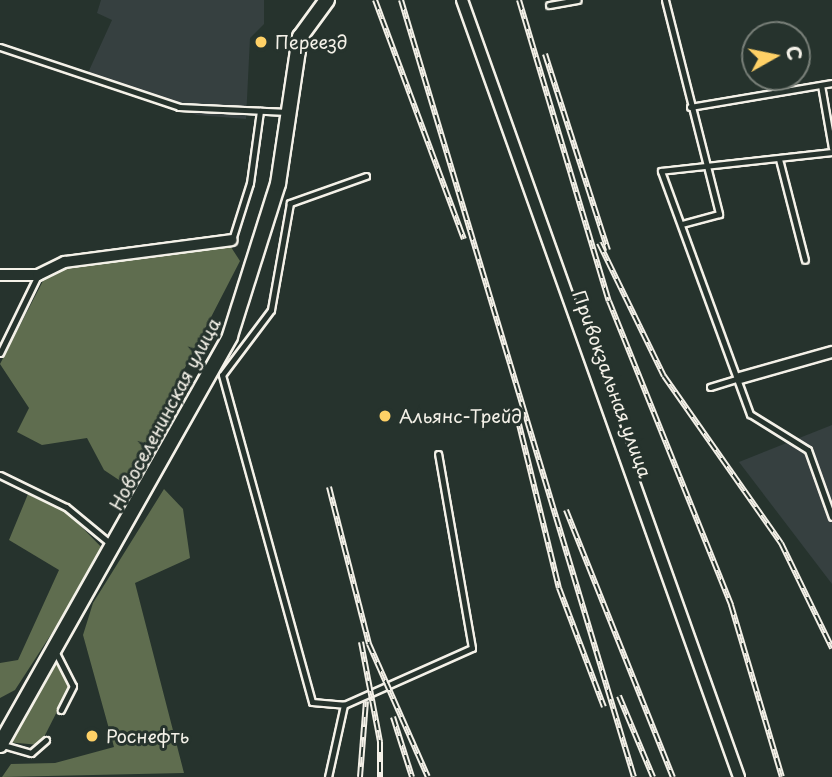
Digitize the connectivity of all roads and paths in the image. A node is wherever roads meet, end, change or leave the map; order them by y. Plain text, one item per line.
1 (327, 0) edge
2 (462, 0) edge
3 (578, 0) edge
4 (665, 0) edge
5 (549, 5) dead end
6 (0, 47) edge
7 (832, 83) edge
8 (821, 85) junction
9 (690, 107) junction
10 (260, 111) junction
11 (288, 112) junction
12 (832, 150) edge
13 (779, 159) junction
14 (708, 170) junction
15 (366, 176) dead end
16 (681, 224) junction
17 (232, 240) joint
18 (805, 260) dead end
19 (0, 275) edge
20 (38, 275) junction
21 (832, 352) edge
22 (0, 353) edge
23 (740, 377) junction
24 (710, 387) dead end
25 (438, 453) dead end
26 (0, 475) edge
27 (832, 517) edge
28 (115, 547) junction
29 (55, 651) junction
30 (344, 705) junction
31 (61, 710) dead end
32 (46, 740) dead end
33 (0, 745) edge
34 (328, 777) edge
35 (739, 777) edge

1 - 11 main road, Новоселенинская улица
2 - 35 street, Привокзальная улица
3 - 5 lane
4 - 9 lane
6 - 10 lane
7 - 8 lane
8 - 9 lane
8 - 12 lane
9 - 14 lane
10 - 11 lane
10 - 17 lane
11 - 28 main road, Новоселенинская улица
12 - 13 lane
13 - 14 lane
13 - 18 lane
14 - 16 lane
14 - 16 lane
15 - 30 lane
16 - 23 lane
17 - 20 street
19 - 20 street
20 - 22 lane
21 - 23 street
23 - 24 lane
23 - 27 lane
25 - 30 lane
26 - 28 lane
28 - 29 main road, Новоселенинская улица
29 - 31 lane
29 - 33 main road, Новоселенинская улица
30 - 34 lane
32 - 33 lane

